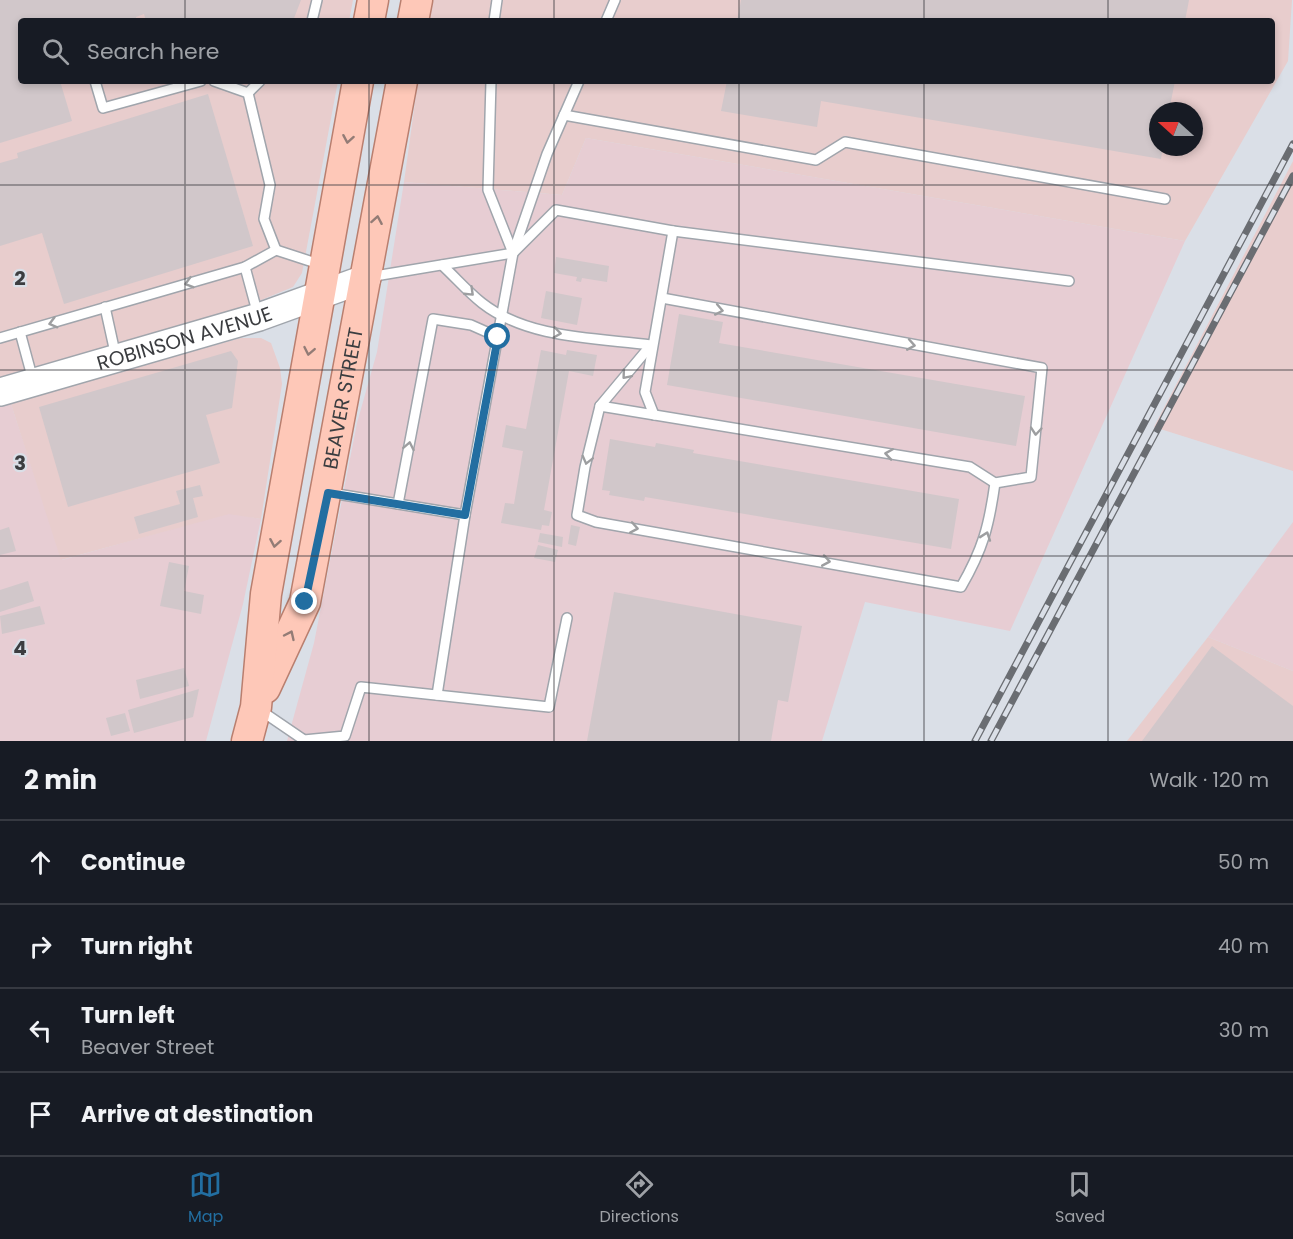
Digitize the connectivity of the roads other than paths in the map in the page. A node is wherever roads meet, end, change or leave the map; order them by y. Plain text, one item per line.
1 (317, 0) edge
2 (373, 0) edge
3 (417, 0) edge
4 (497, 0) edge
5 (615, 0) edge
6 (313, 18) edge
7 (370, 18) edge
8 (414, 18) edge
9 (494, 18) edge
10 (607, 18) edge
11 (96, 84) edge
12 (190, 84) edge
13 (222, 84) edge
14 (257, 84) edge
15 (357, 84) edge
16 (401, 84) edge
17 (491, 84) edge
18 (578, 84) edge
19 (248, 93) junction
20 (564, 115) junction
21 (1165, 199) dead end
22 (673, 231) junction
23 (276, 250) junction
24 (513, 253) junction
25 (442, 265) junction
26 (245, 267) junction
27 (367, 278) junction
28 (323, 280) junction
29 (1069, 281) dead end
30 (662, 298) junction
31 (105, 308) junction
32 (502, 315) junction
33 (259, 317) junction
34 (20, 332) junction
35 (498, 337) junction
36 (0, 338) edge
37 (651, 345) junction
38 (117, 359) junction
39 (33, 382) junction
40 (0, 392) edge
41 (600, 406) junction
42 (654, 415) junction
43 (995, 483) junction
44 (328, 493) junction
45 (398, 504) junction
46 (465, 515) junction
47 (567, 618) dead end
48 (437, 695) junction
49 (256, 707) junction
50 (247, 741) edge

1 - 6 lane
2 - 7 main road
3 - 8 main road
4 - 9 lane
5 - 10 lane
11 - 12 lane
13 - 19 lane
14 - 19 lane
15 -> 28 main road, BEAVER STREET
27 -> 16 main road, BEAVER STREET
17 - 24 lane
18 - 20 lane
19 - 23 lane
20 - 21 lane
20 - 24 lane
22 - 24 lane
22 - 29 lane
22 - 30 lane
23 - 26 lane
23 - 28 lane
24 - 25 lane
24 - 32 lane
25 - 27 lane
25 -> 32 lane
26 -> 31 lane
26 - 33 lane
27 - 28 street, ROBINSON AVENUE
27 - 44 main road, BEAVER STREET
28 - 33 street, ROBINSON AVENUE
28 -> 49 main road, BEAVER STREET
30 - 37 lane
30 -> 43 lane
31 -> 34 lane
31 - 38 lane
32 - 35 lane
32 -> 37 lane
33 - 38 street, ROBINSON AVENUE
34 - 36 lane
34 - 39 lane
45 -> 35 lane
35 - 46 lane
37 -> 41 lane
37 - 42 lane
38 - 39 street, ROBINSON AVENUE
39 - 40 street, ROBINSON AVENUE
41 - 42 lane
41 -> 43 lane
43 -> 42 lane
44 - 45 lane
49 -> 44 main road, BEAVER STREET
45 - 46 lane
46 - 48 lane
47 - 48 lane
48 - 49 lane
49 - 50 main road, BEAVER STREET

